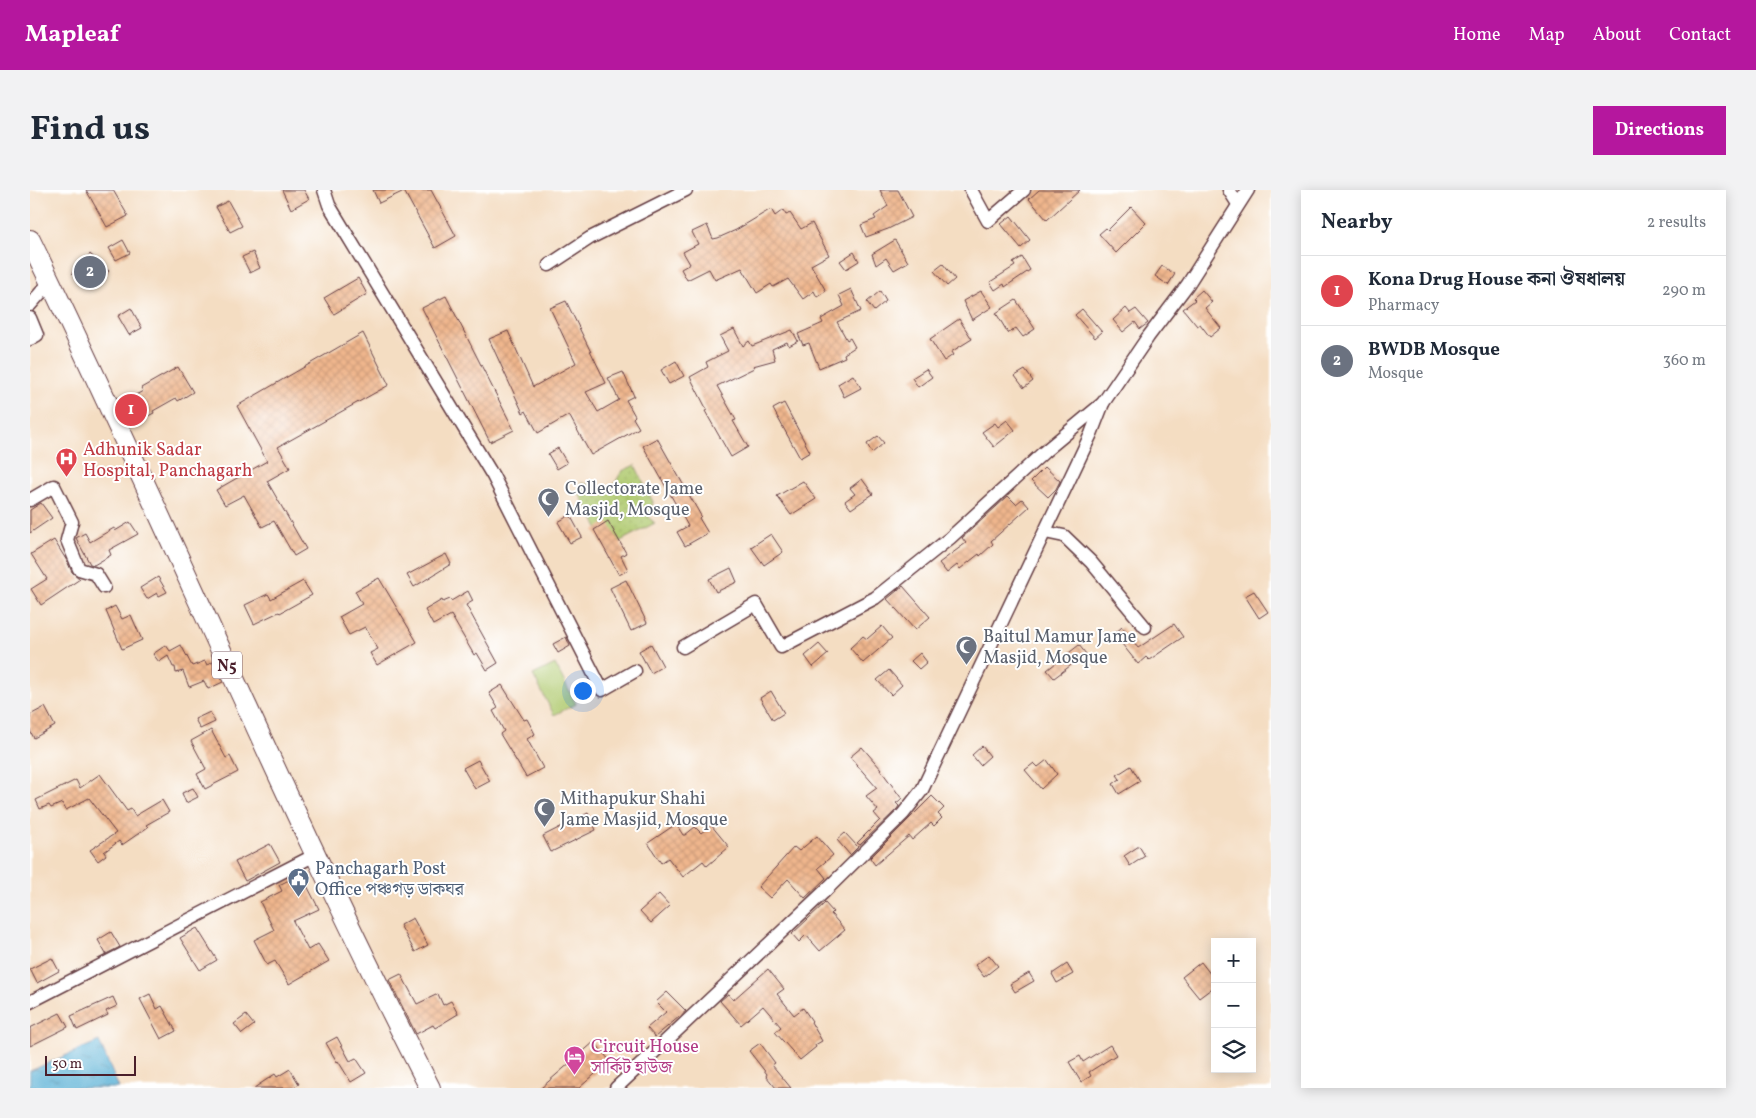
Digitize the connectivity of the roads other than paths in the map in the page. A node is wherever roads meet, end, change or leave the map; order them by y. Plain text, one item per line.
1 (324, 190) edge
2 (686, 190) edge
3 (971, 190) edge
4 (1024, 190) edge
5 (1229, 190) edge
6 (1248, 190) edge
7 (1238, 204) junction
8 (30, 240) edge
9 (549, 265) dead end
10 (50, 282) junction
11 (30, 305) edge
12 (30, 318) edge
13 (30, 339) edge
14 (1103, 403) junction
15 (30, 500) edge
16 (1045, 532) junction
17 (104, 586) dead end
18 (1145, 627) dead end
19 (683, 647) dead end
20 (635, 671) dead end
21 (315, 855) junction
22 (30, 1002) edge
23 (430, 1088) edge
24 (616, 1088) edge

1 - 20 street
2 - 9 street
3 - 4 street
5 - 7 street
6 - 7 street
7 - 14 street
8 - 10 highway, N5
10 - 11 street
10 - 21 highway, N5
12 - 13 street
14 - 16 street
14 - 19 street
15 - 17 street
16 - 18 street
16 - 24 street
21 - 22 street
21 - 23 highway, N5

